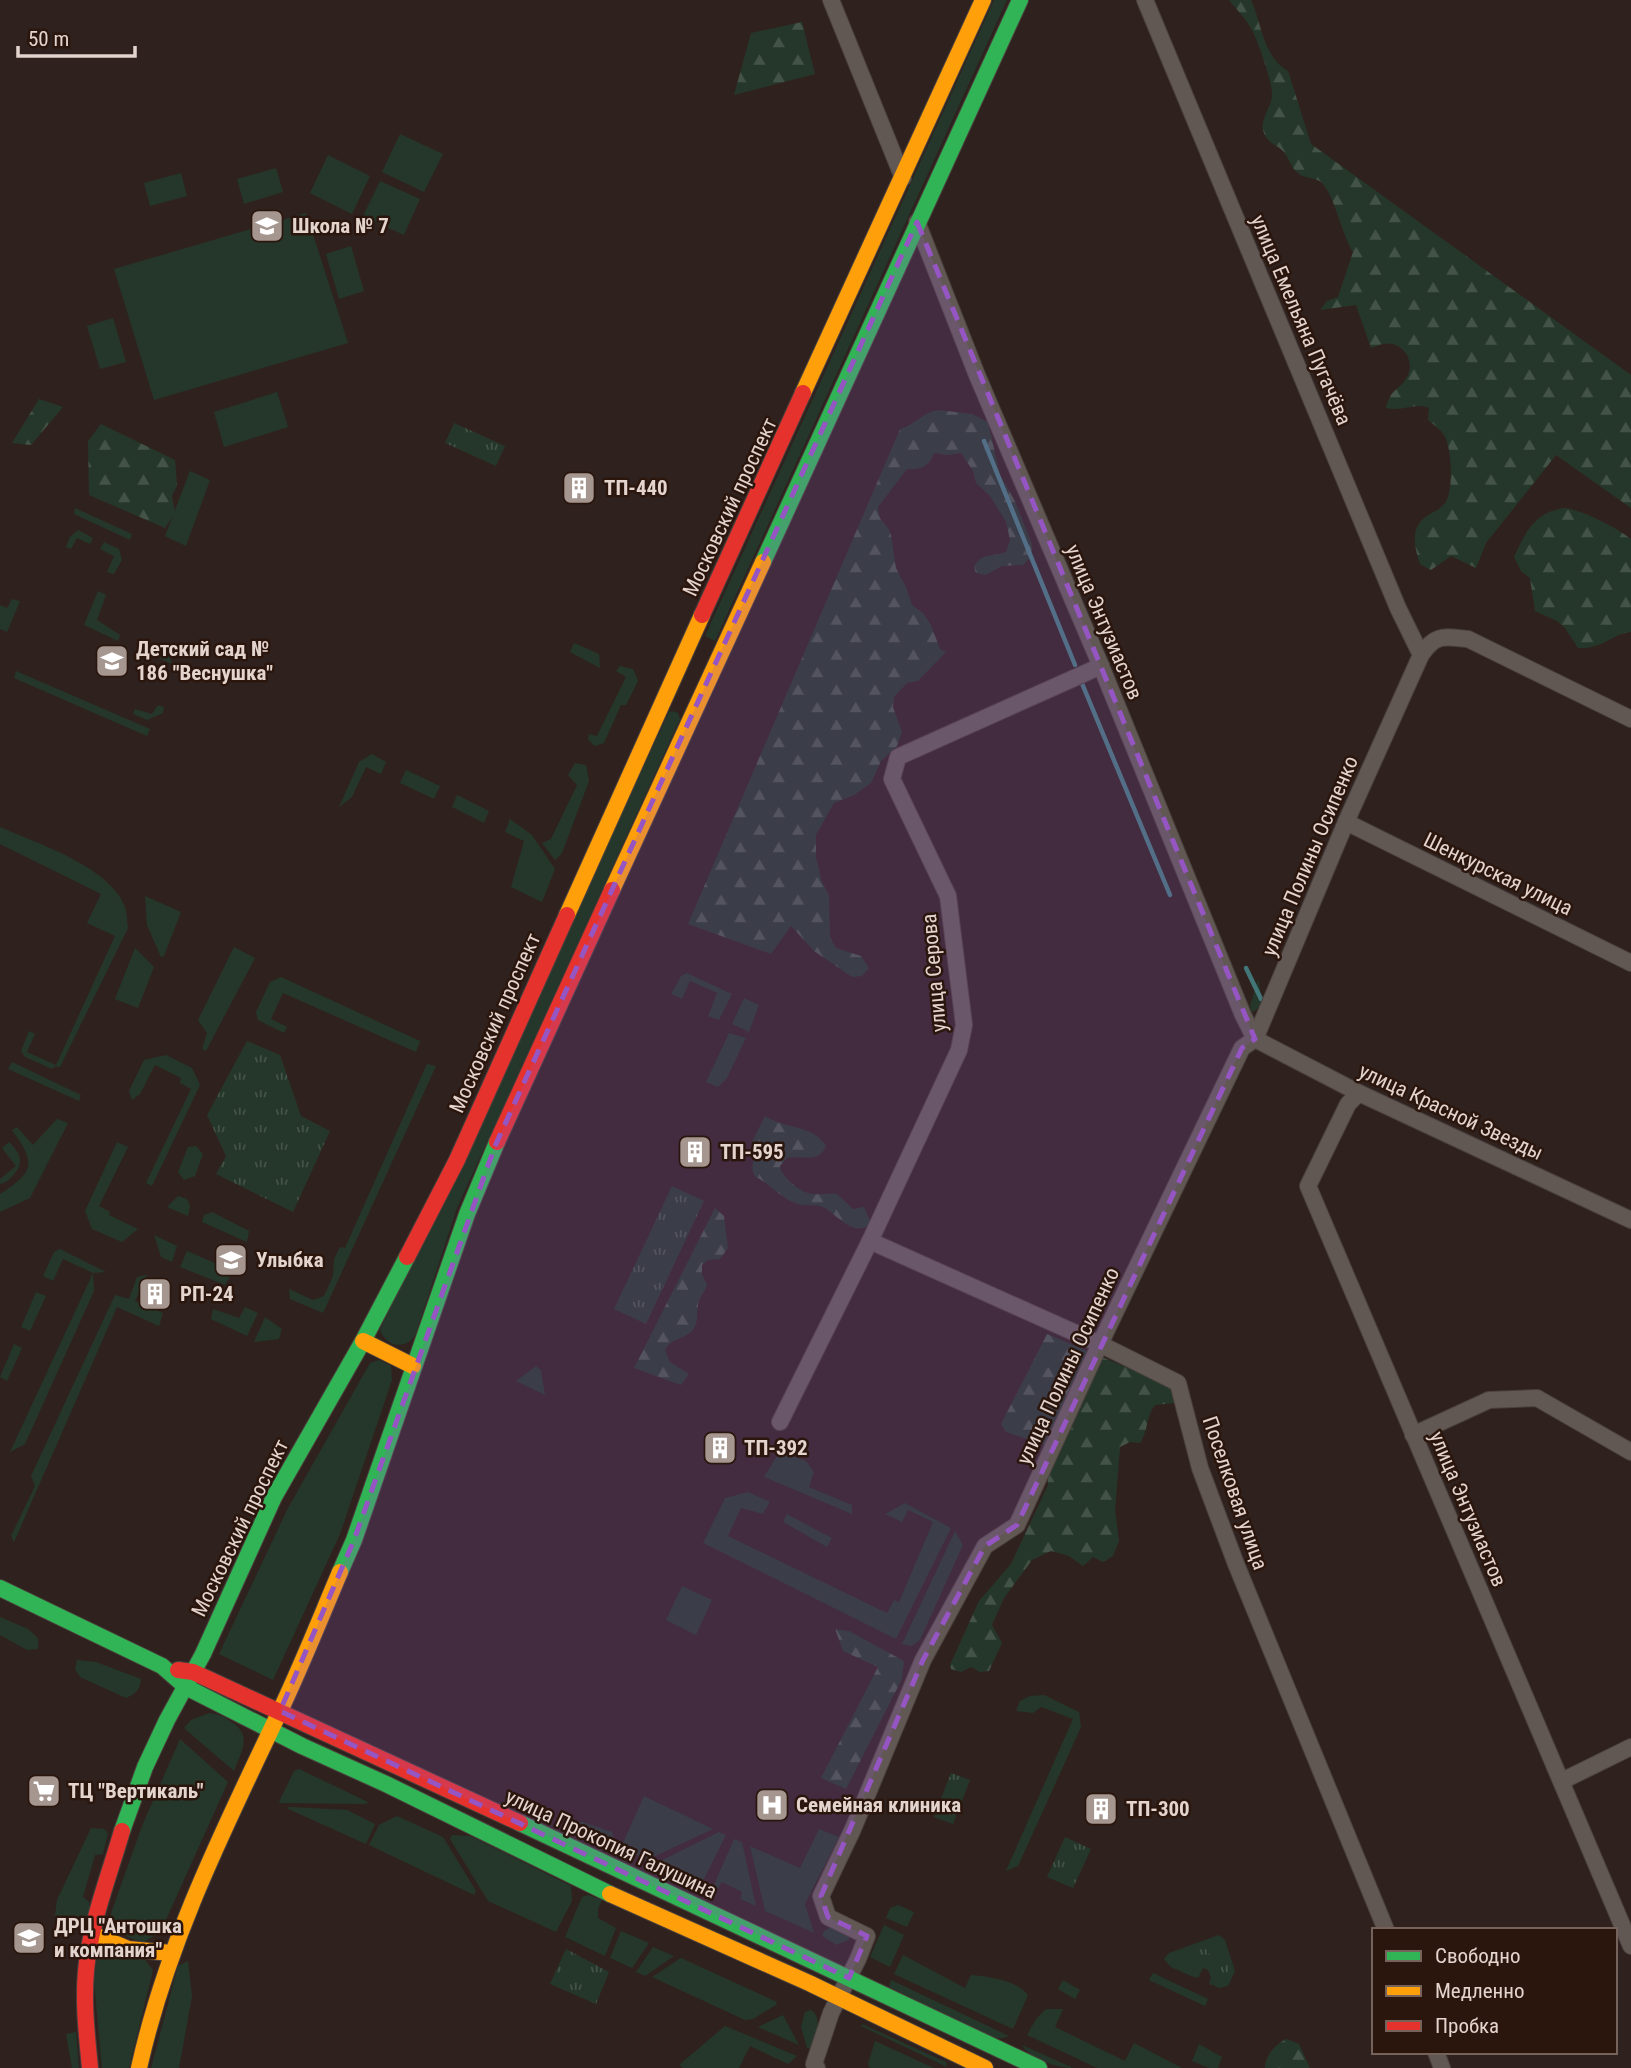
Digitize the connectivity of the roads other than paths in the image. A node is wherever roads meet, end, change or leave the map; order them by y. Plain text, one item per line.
1 (831, 0) edge
2 (983, 0) edge
3 (1020, 0) edge
4 (1145, 0) edge
5 (903, 178) junction
6 (917, 222) junction
7 (1421, 654) junction
8 (1101, 666) junction
9 (673, 679) junction
10 (703, 691) junction
11 (1631, 719) edge
12 (1346, 822) junction
13 (1631, 963) edge
14 (1255, 1039) junction
15 (1359, 1093) junction
16 (1631, 1220) edge
17 (870, 1241) junction
18 (363, 1341) junction
19 (1100, 1344) junction
20 (413, 1366) junction
21 (780, 1422) dead end
22 (1413, 1435) junction
23 (1631, 1452) edge
24 (0, 1588) edge
25 (190, 1679) junction
26 (280, 1711) junction
27 (270, 1730) junction
28 (1631, 1747) edge
29 (1562, 1781) junction
30 (1384, 1928) edge
31 (92, 1934) junction
32 (1631, 1946) edge
33 (170, 1953) junction
34 (849, 1978) junction
35 (839, 1999) junction
36 (816, 2066) edge
37 (90, 2068) edge
38 (139, 2068) edge
39 (985, 2068) edge
40 (1039, 2068) edge

1 - 5 street
2 - 5 main road, Московский проспект
3 - 6 main road
4 - 7 street, улица Емельяна Пугачёва
5 - 9 main road, Московский проспект
6 - 8 street, улица Энтузиастов
6 - 10 main road
7 - 11 street
7 - 12 street, улица Полины Осипенко
8 - 14 street, улица Энтузиастов
8 - 17 street, улица Серова
9 - 10 main road
9 - 18 main road, Московский проспект
10 - 20 main road
12 - 13 street, Шенкурская улица
12 - 14 street, улица Полины Осипенко
14 - 15 street, улица Красной Звезды
14 - 19 street, улица Полины Осипенко
15 - 16 street, улица Красной Звезды
15 - 22 street, улица Энтузиастов
17 - 19 street, Поселковая улица
17 - 21 street, улица Серова
18 - 20 main road
18 - 25 main road, Московский проспект
19 - 30 street, Поселковая улица
19 - 34 street, улица Полины Осипенко
20 - 26 main road
22 - 23 street
22 - 29 street, улица Энтузиастов
24 - 25 main road, улица Прокопия Галушина
25 - 26 main road, улица Прокопия Галушина
25 - 27 main road, улица Прокопия Галушина
25 - 31 main road, Московский проспект
26 - 27 main road
26 - 34 main road, улица Прокопия Галушина
27 - 33 main road
27 - 35 main road, улица Прокопия Галушина
28 - 29 street
29 - 32 street, улица Энтузиастов
31 - 33 main road
31 - 37 main road, Московский проспект
33 - 38 main road
34 - 35 street, улица Полины Осипенко
34 - 40 main road, улица Прокопия Галушина
35 - 36 street, улица Полины Осипенко
35 - 39 main road, улица Прокопия Галушина

